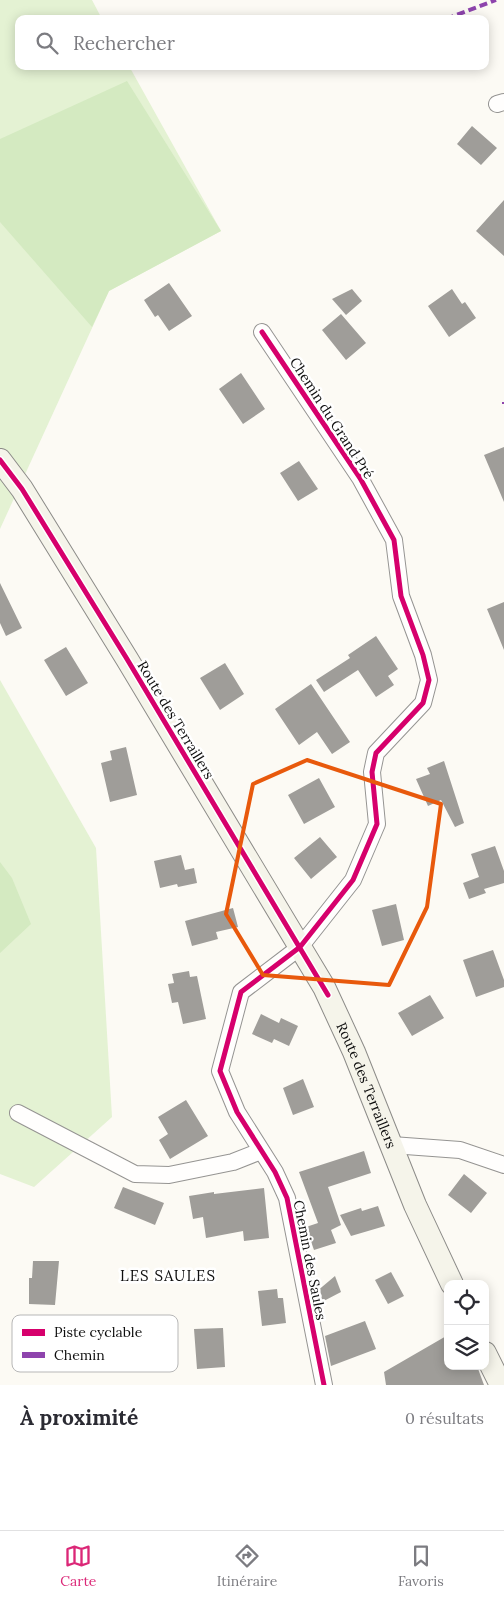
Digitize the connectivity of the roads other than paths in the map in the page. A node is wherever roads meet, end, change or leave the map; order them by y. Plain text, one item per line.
1 (262, 332) dead end
2 (0, 460) edge
3 (300, 947) junction
4 (18, 1113) dead end
5 (392, 1145) junction
6 (261, 1152) junction
7 (504, 1165) edge
8 (450, 1280) edge
9 (489, 1361) edge
10 (324, 1385) edge
11 (501, 1385) edge

1 - 3 street, Chemin du Grand Pré
2 - 3 street, Route des Terraillers
3 - 5 street, Route des Terraillers
3 - 6 street, Chemin des Saules
4 - 6 street
5 - 7 street
5 - 8 street, Route des Terraillers
6 - 10 street, Chemin des Saules
9 - 11 street

